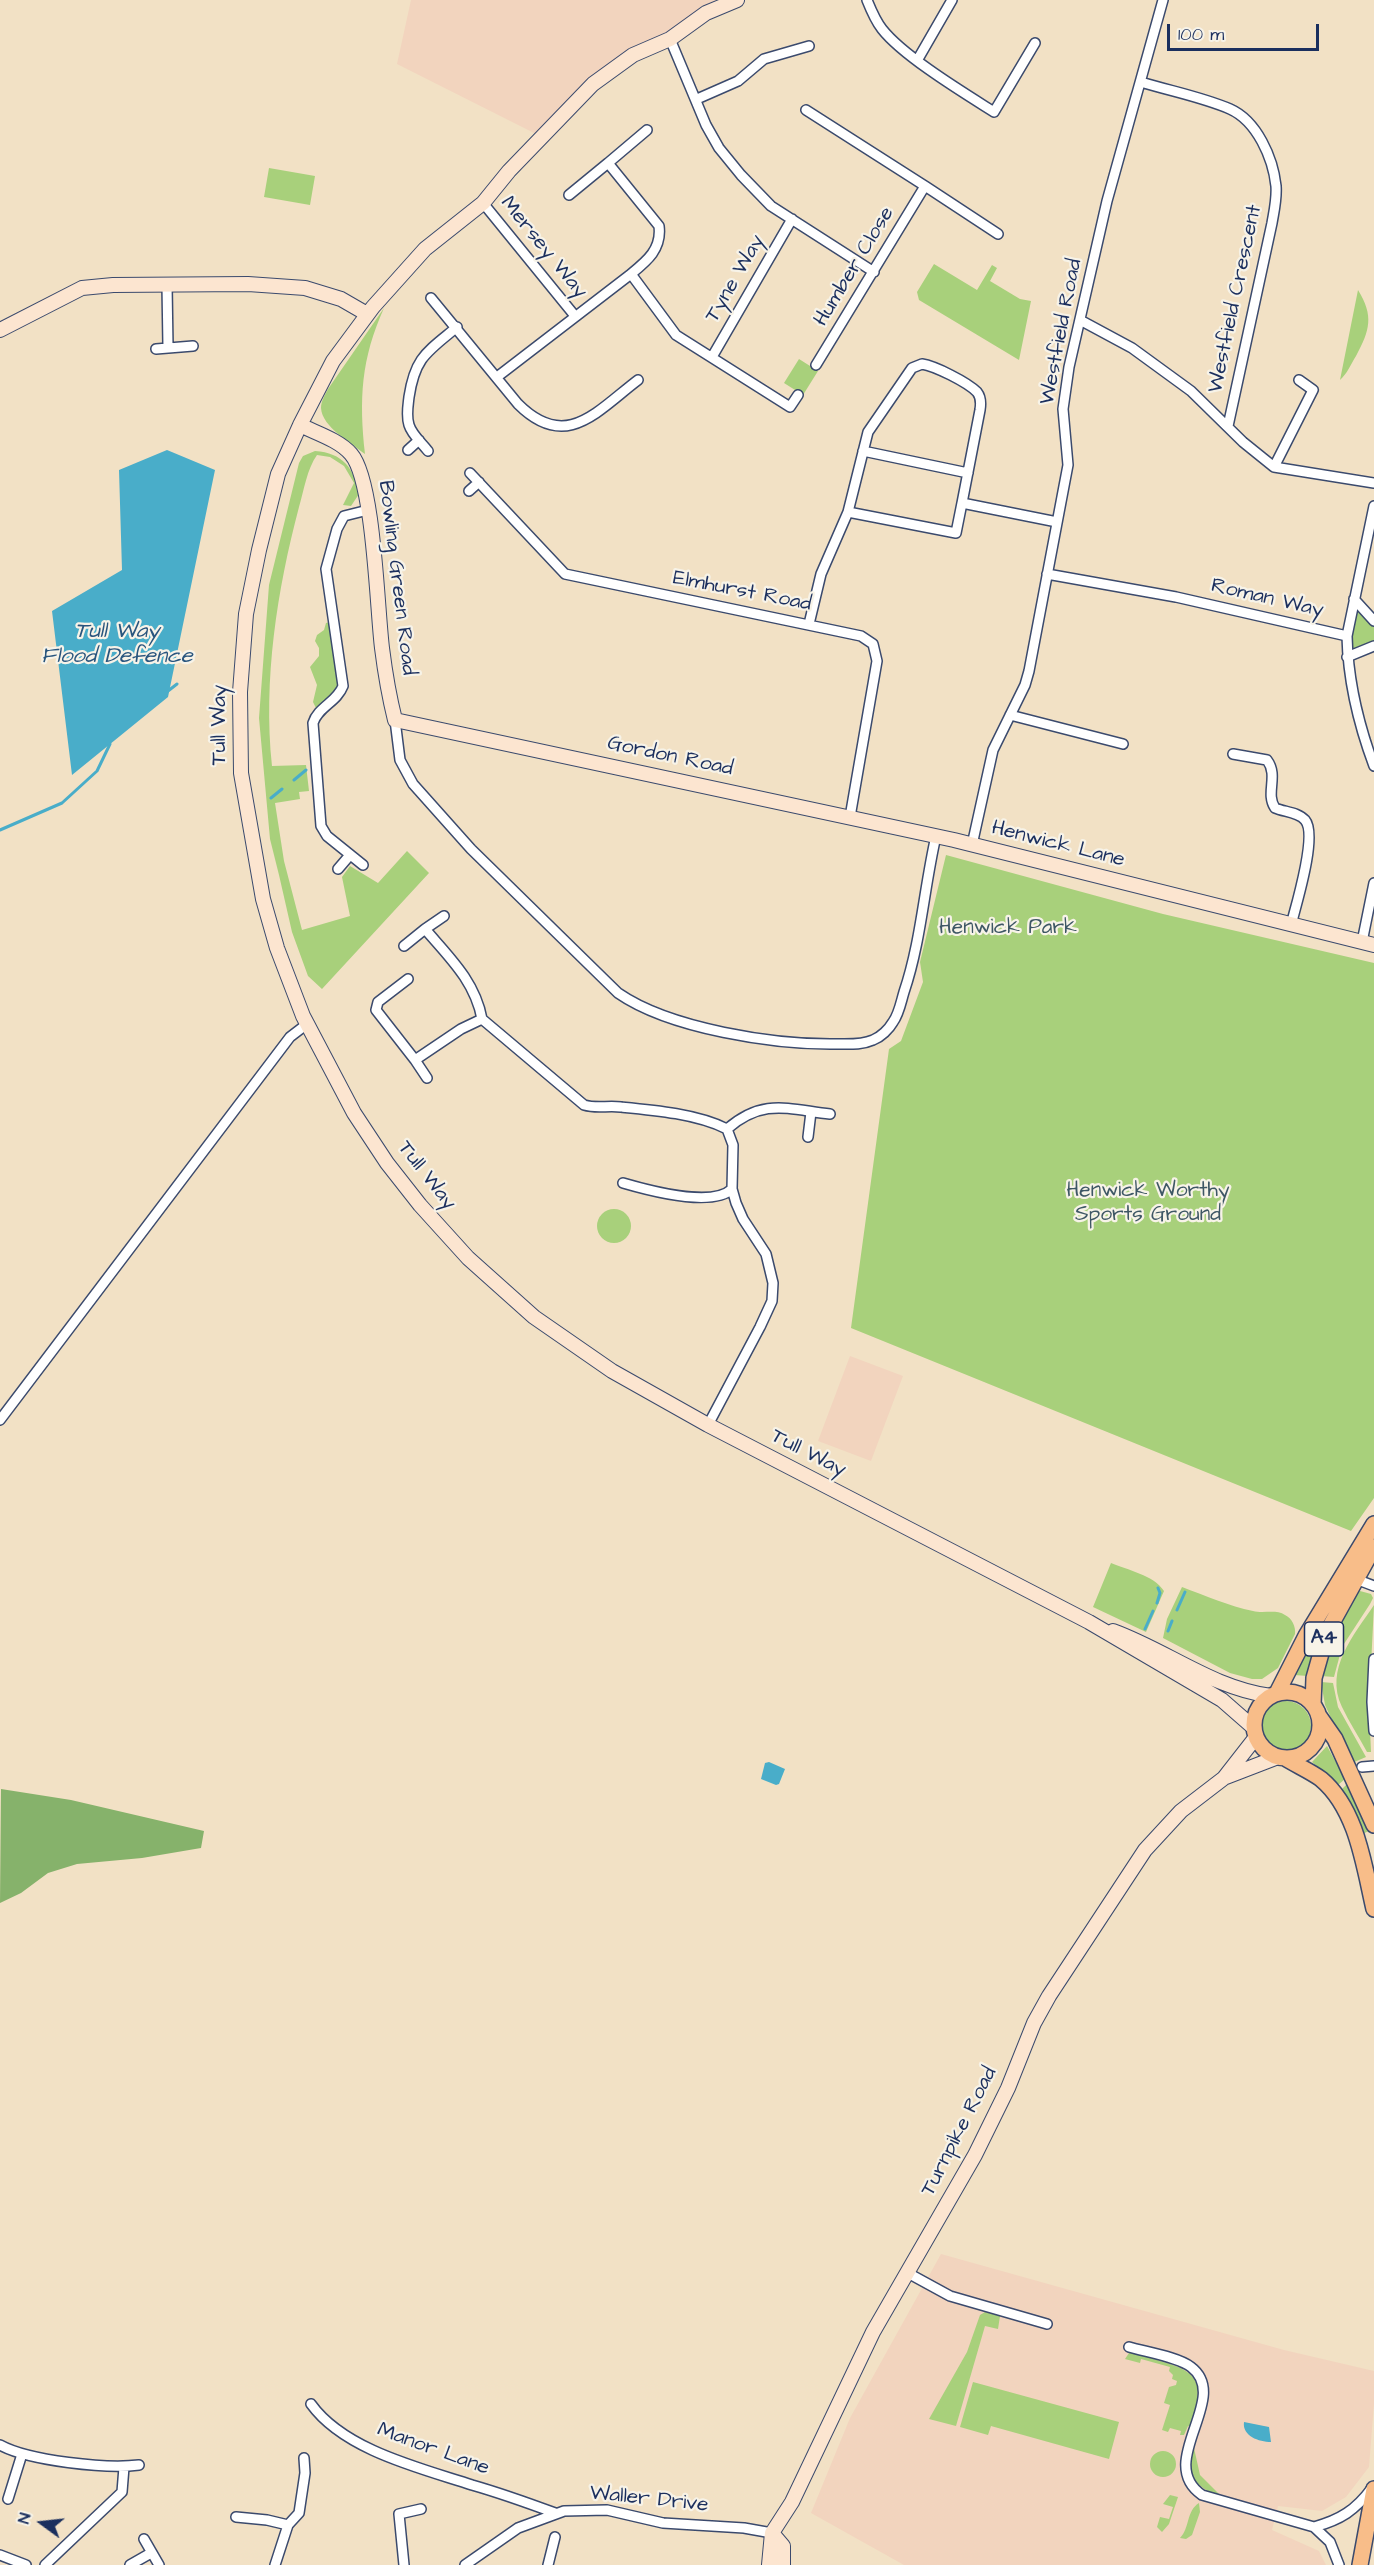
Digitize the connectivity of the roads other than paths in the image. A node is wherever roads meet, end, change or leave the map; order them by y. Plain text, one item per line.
1 (737, 0) edge
2 (867, 0) edge
3 (952, 0) edge
4 (1163, 0) edge
5 (670, 39) junction
6 (1035, 43) dead end
7 (810, 46) dead end
8 (918, 59) junction
9 (1141, 82) junction
10 (697, 99) junction
11 (806, 110) dead end
12 (647, 130) dead end
13 (608, 163) junction
14 (924, 186) junction
15 (569, 195) dead end
16 (483, 203) junction
17 (792, 219) junction
18 (998, 234) dead end
19 (874, 272) junction
20 (630, 274) junction
21 (167, 285) junction
22 (431, 298) dead end
23 (367, 314) junction
24 (575, 316) junction
25 (1080, 320) junction
26 (457, 327) junction
27 (0, 330) edge
28 (193, 346) dead end
29 (168, 347) junction
30 (156, 349) dead end
31 (712, 357) junction
32 (816, 365) dead end
33 (497, 377) junction
34 (638, 380) dead end
35 (1299, 380) dead end
36 (798, 395) dead end
37 (300, 425) junction
38 (1228, 426) junction
39 (419, 440) junction
40 (408, 450) dead end
41 (428, 451) dead end
42 (863, 451) junction
43 (1274, 467) junction
44 (470, 473) dead end
45 (968, 473) junction
46 (478, 482) junction
47 (1374, 483) edge
48 (469, 491) dead end
49 (962, 502) junction
50 (1374, 506) edge
51 (368, 510) junction
52 (848, 512) junction
53 (1057, 522) junction
54 (1047, 574) junction
55 (1354, 599) junction
56 (1374, 621) edge
57 (809, 624) junction
58 (1347, 636) junction
59 (1374, 646) edge
60 (1347, 657) junction
61 (1010, 715) junction
62 (395, 720) junction
63 (1123, 744) dead end
64 (1233, 754) dead end
65 (1374, 766) edge
66 (850, 817) junction
67 (936, 836) junction
68 (972, 845) junction
69 (350, 855) junction
70 (363, 865) dead end
71 (338, 868) dead end
72 (1374, 883) edge
73 (444, 916) dead end
74 (1291, 925) junction
75 (425, 928) junction
76 (1368, 944) edge
77 (404, 946) dead end
78 (408, 979) dead end
79 (482, 1019) junction
80 (307, 1024) junction
81 (415, 1060) junction
82 (426, 1078) dead end
83 (811, 1112) junction
84 (830, 1114) dead end
85 (727, 1129) junction
86 (808, 1137) dead end
87 (623, 1183) dead end
88 (732, 1189) junction
89 (0, 1420) edge
90 (708, 1425) junction
91 (1374, 1524) edge
92 (1374, 1547) edge
93 (1349, 1577) junction
94 (1374, 1586) edge
95 (1089, 1622) junction
96 (1374, 1659) edge
97 (1274, 1694) junction
98 (1315, 1709) junction
99 (1374, 1731) edge
100 (1255, 1733) junction
101 (1281, 1758) junction
102 (1362, 1767) dead end
103 (1374, 1767) edge
104 (1224, 1778) junction
105 (1374, 1825) edge
106 (1374, 1909) edge
107 (906, 2272) junction
108 (1047, 2324) dead end
109 (1129, 2347) dead end
110 (310, 2404) dead end
111 (0, 2445) edge
112 (22, 2454) junction
113 (304, 2458) dead end
114 (139, 2465) dead end
115 (124, 2467) junction
116 (316, 2473) dead end
117 (305, 2474) junction
118 (1374, 2487) edge
119 (8, 2499) dead end
120 (422, 2509) dead end
121 (389, 2512) dead end
122 (555, 2513) junction
123 (399, 2514) junction
124 (243, 2521) dead end
125 (288, 2525) junction
126 (1314, 2527) junction
127 (772, 2533) junction
128 (555, 2537) dead end
129 (144, 2539) dead end
130 (1374, 2539) edge
131 (152, 2553) junction
132 (0, 2555) edge
133 (1361, 2561) edge
134 (26, 2565) edge
135 (45, 2565) edge
136 (130, 2565) edge
137 (159, 2565) edge
138 (275, 2565) edge
139 (404, 2565) edge
140 (465, 2565) edge
141 (548, 2565) edge
142 (769, 2565) edge
143 (783, 2565) edge
144 (1339, 2565) edge

1 - 5 street
2 - 8 street
3 - 8 street
4 - 9 street, Westfield Road
5 - 10 street
5 - 16 street
6 - 8 street
7 - 10 street
9 - 25 street, Westfield Road
9 - 38 street, Westfield Crescent
10 - 17 street
11 - 14 street
12 - 13 street
13 - 15 street
13 - 20 street, Mersey Way
14 - 18 street
14 - 19 street, Humber Close
16 - 23 street
16 - 24 street, Mersey Way
17 - 19 street
17 - 31 street, Tyne Way
19 - 32 street, Humber Close
20 - 24 street, Mersey Way
20 - 31 street
21 - 23 street
21 - 27 street
21 - 29 street
22 - 26 street
23 - 37 street
24 - 33 street, Mersey Way
25 - 38 street
25 - 53 street, Westfield Road
26 - 33 street
26 - 39 street
28 - 29 street
29 - 30 street
31 - 36 street
33 - 34 street
35 - 43 street
37 - 51 street, Bowling Green Road
37 - 80 street, Tull Way
38 - 43 street
39 - 40 street
39 - 41 street
42 - 45 street
42 - 45 street
42 - 52 street
43 - 47 street
44 - 46 street, Elmhurst Road
45 - 49 street
46 - 48 street
46 - 57 street, Elmhurst Road
49 - 52 street
49 - 53 street
50 - 55 street
51 - 62 street, Bowling Green Road
51 - 69 street
52 - 57 street
53 - 54 street, Westfield Road
54 - 58 street, Roman Way
54 - 61 street, Westfield Road
55 - 56 street
55 - 58 street
57 - 66 street, Elmhurst Road
58 - 60 street, Roman Way
59 - 60 street
60 - 65 street, Roman Way
61 - 63 street
61 - 68 street, Westfield Road
62 - 66 street, Gordon Road
62 - 67 street, Bowling Green Road
64 - 74 street
66 - 67 street, Gordon Road
67 - 68 street, Henwick Lane
68 - 74 street, Henwick Lane
69 - 70 street
69 - 71 street
72 - 76 street
73 - 75 street
74 - 76 street, Henwick Lane
75 - 77 street
75 - 79 street
78 - 81 street
79 - 81 street
79 - 85 street
80 - 89 street
80 - 90 street, Tull Way
81 - 82 street
83 - 84 street
83 - 85 street
83 - 86 street
85 - 88 street
87 - 88 street
88 - 90 street
90 - 95 street, Tull Way
91 - 93 main road, A4
92 - 93 main road, A4
93 - 94 street
93 - 97 main road, A4
93 - 98 main road, A4
95 - 97 street, Tull Way
95 - 100 street, Tull Way
96 - 99 street
97 - 98 main road
97 - 100 main road, A4
98 - 101 main road, A4
98 - 105 main road
100 - 101 main road
100 - 104 street, Turnpike Road
101 - 104 street, Turnpike Road
101 - 106 main road
102 - 103 street
104 - 107 street, Turnpike Road
107 - 108 street
107 - 127 street, Turnpike Road
109 - 126 street
110 - 122 street, Manor Lane
111 - 112 street
112 - 115 street
112 - 119 street
113 - 117 street
114 - 115 street
115 - 135 street
116 - 117 street
117 - 125 street
118 - 126 street
118 - 133 main road
120 - 123 street
121 - 123 street
122 - 127 street, Waller Drive
122 - 140 street, Waller Drive
123 - 139 street
124 - 125 street
125 - 138 street
126 - 144 street
127 - 142 street, Turnpike Road
127 - 143 street
128 - 141 street
129 - 131 street
130 - 133 street
131 - 136 street
131 - 137 street
132 - 134 street

